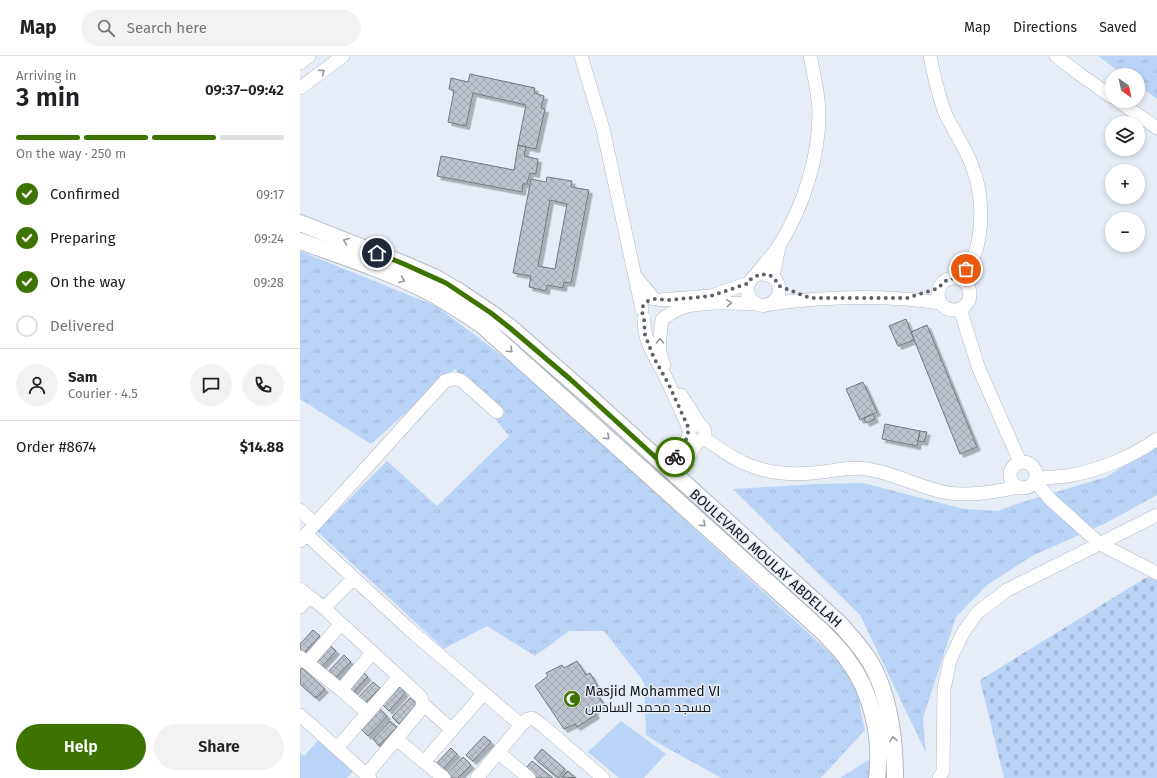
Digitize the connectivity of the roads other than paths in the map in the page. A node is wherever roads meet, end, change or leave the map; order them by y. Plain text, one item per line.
1 (309, 56) edge
2 (343, 56) edge
3 (581, 56) edge
4 (810, 56) edge
5 (930, 56) edge
6 (1056, 56) edge
7 (300, 63) edge
8 (300, 88) edge
9 (1105, 92) edge
10 (1128, 108) edge
11 (1157, 128) edge
12 (300, 223) edge
13 (300, 241) edge
14 (780, 245) junction
15 (634, 274) junction
16 (960, 279) junction
17 (752, 280) junction
18 (776, 282) junction
19 (939, 288) junction
20 (810, 298) junction
21 (907, 298) junction
22 (657, 300) junction
23 (941, 303) junction
24 (756, 304) junction
25 (771, 304) junction
26 (960, 309) junction
27 (643, 313) junction
28 (663, 318) junction
29 (497, 412) dead end
30 (696, 434) junction
31 (1157, 439) edge
32 (1020, 462) junction
33 (664, 465) junction
34 (676, 476) junction
35 (1027, 480) junction
36 (300, 510) edge
37 (1157, 515) edge
38 (315, 524) junction
39 (303, 538) edge
40 (1100, 544) junction
41 (1157, 573) edge
42 (354, 578) junction
43 (305, 593) edge
44 (300, 607) edge
45 (324, 608) junction
46 (340, 625) junction
47 (372, 653) junction
48 (303, 660) edge
49 (398, 677) junction
50 (341, 690) junction
51 (483, 694) junction
52 (423, 704) junction
53 (367, 712) junction
54 (300, 715) edge
55 (520, 725) junction
56 (452, 730) junction
57 (396, 739) junction
58 (336, 748) junction
59 (499, 753) junction
60 (424, 762) junction
61 (363, 775) edge
62 (444, 778) edge
63 (477, 778) edge
64 (529, 778) edge
65 (603, 778) edge
66 (877, 778) edge
67 (895, 778) edge
68 (940, 778) edge

1 - 7 street
8 -> 2 street
3 - 15 street
4 - 14 street
5 - 16 street
6 - 9 street
10 - 11 street
33 -> 12 main road, BOULEVARD MOULAY ABDELLAH
13 -> 66 main road, BOULEVARD MOULAY ABDELLAH
14 - 17 street
14 - 18 street
15 - 22 street
15 - 27 street
16 - 19 street
16 - 26 street
17 - 18 street
17 - 22 street
17 - 24 street
18 - 20 street
18 - 25 street
19 - 21 street
19 - 23 street
20 - 21 street
20 - 25 street
21 - 23 street
22 - 27 street
22 - 28 street
23 - 26 street
24 - 25 street
28 -> 24 street
26 - 32 street
27 - 28 street
27 - 30 street
30 -> 28 street
29 - 38 street
30 - 33 street
30 - 34 street
30 - 35 street
31 - 35 street
32 - 35 street
32 - 35 street
33 - 34 main road, BOULEVARD MOULAY ABDELLAH
67 -> 34 main road, BOULEVARD MOULAY ABDELLAH
35 - 40 street
36 - 38 street
37 - 40 street
38 - 39 street
39 - 42 street
40 - 41 street
40 - 68 street
42 - 45 street
42 - 51 street
43 - 44 street
43 - 45 street
45 - 46 street
46 - 47 street
46 - 48 street
47 - 49 street
47 - 50 street
48 - 50 street
49 - 52 street
49 - 53 street
50 - 53 street
51 - 55 street
51 - 56 street
52 - 56 street
52 - 57 street
53 - 58 street
54 - 58 street
55 - 59 street
55 - 65 street
56 - 60 street
57 - 60 street
57 - 61 street
58 - 61 street
59 - 63 street
59 - 64 street
60 - 62 street

